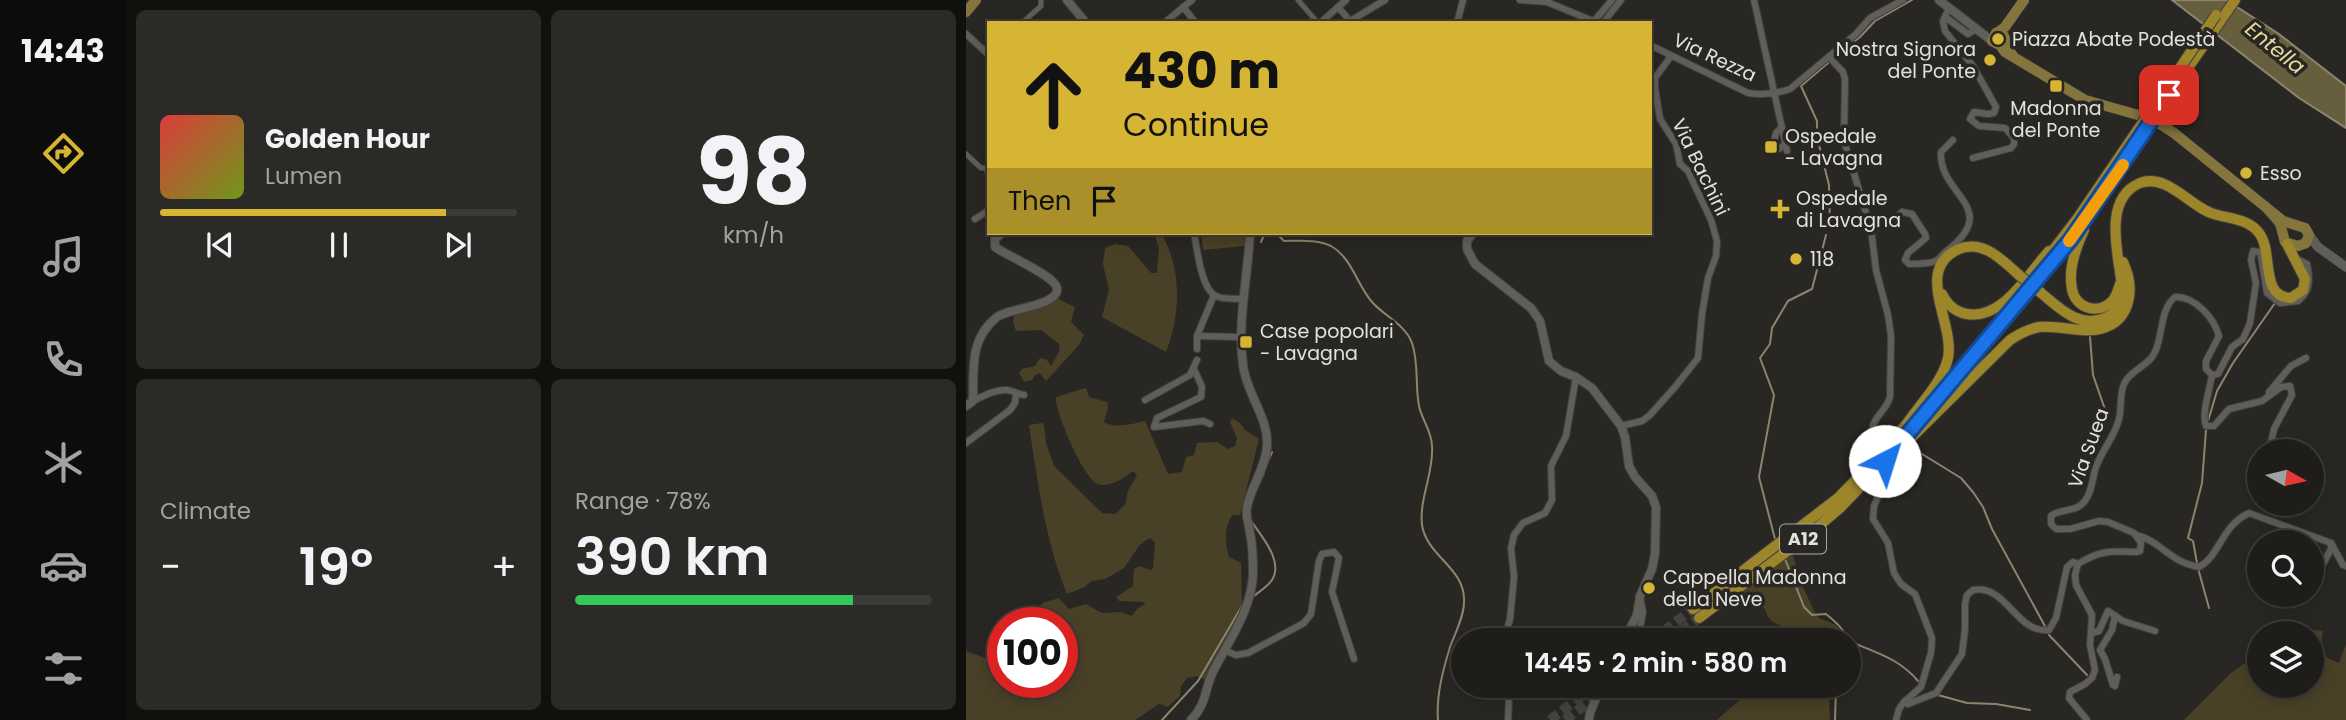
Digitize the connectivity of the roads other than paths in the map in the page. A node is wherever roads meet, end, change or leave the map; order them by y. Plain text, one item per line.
1 (976, 0) edge
2 (1041, 0) edge
3 (1067, 0) edge
4 (1298, 0) edge
5 (1346, 0) edge
6 (1385, 0) edge
7 (1463, 0) edge
8 (1520, 0) edge
9 (1612, 0) edge
10 (1622, 0) edge
11 (1754, 0) edge
12 (1903, 0) edge
13 (1939, 0) edge
14 (2226, 0) edge
15 (2235, 0) edge
16 (2022, 2) edge
17 (1187, 3) edge
18 (1338, 7) junction
19 (1949, 8) junction
20 (966, 12) edge
21 (1944, 20) junction
22 (1024, 21) edge
23 (1084, 21) edge
24 (1166, 21) edge
25 (1195, 21) edge
26 (1317, 21) edge
27 (1321, 21) edge
28 (1458, 21) edge
29 (1594, 21) edge
30 (1597, 21) edge
31 (1605, 21) edge
32 (1976, 28) junction
33 (966, 34) edge
34 (1999, 38) junction
35 (1652, 46) edge
36 (987, 53) edge
37 (1671, 56) junction
38 (1829, 57) junction
39 (1774, 93) junction
40 (1782, 127) junction
41 (1953, 140) dead end
42 (966, 154) edge
43 (1973, 158) dead end
44 (987, 170) edge
45 (2100, 199) junction
46 (2265, 206) junction
47 (987, 211) edge
48 (975, 219) dead end
49 (2292, 225) junction
50 (1871, 229) junction
51 (2067, 232) junction
52 (2282, 232) junction
53 (1000, 235) edge
54 (1194, 235) edge
55 (1250, 235) edge
56 (1471, 235) edge
57 (2309, 235) junction
58 (2287, 244) junction
59 (2302, 245) junction
60 (2318, 247) junction
61 (2119, 254) junction
62 (1949, 255) junction
63 (2299, 263) junction
64 (2346, 267) edge
65 (2121, 281) junction
66 (1214, 295) junction
67 (1244, 299) junction
68 (1197, 336) junction
69 (1240, 337) junction
70 (1197, 349) dead end
71 (2306, 358) dead end
72 (1197, 360) dead end
73 (1194, 369) junction
74 (2212, 375) junction
75 (1576, 377) junction
76 (1016, 394) junction
77 (1024, 395) dead end
78 (2266, 398) junction
79 (1144, 400) dead end
80 (970, 403) edge
81 (1909, 422) junction
82 (1210, 424) dead end
83 (1621, 426) junction
84 (2272, 439) edge
85 (966, 443) edge
86 (1893, 449) junction
87 (2136, 535) junction
88 (2331, 543) junction
89 (2324, 561) edge
90 (2078, 564) junction
91 (2346, 566) edge
92 (1640, 596) junction
93 (1696, 613) tunnel mouth
94 (2115, 616) junction
95 (1507, 628) edge
96 (1630, 628) edge
97 (1640, 628) edge
98 (2155, 631) dead end
99 (2092, 633) junction
100 (1226, 651) junction
101 (1354, 660) dead end
102 (2117, 677) dead end
103 (1508, 698) edge
104 (1596, 698) edge
105 (1904, 702) junction
106 (1191, 720) edge
107 (1508, 720) edge
108 (1589, 720) edge
109 (1896, 720) edge
110 (2087, 720) edge

1 - 20 main road
2 - 22 street
3 - 23 street
4 - 26 street
5 - 18 street
6 - 18 street
7 - 28 street
8 - 29 street
9 - 30 street
10 - 31 street
11 - 39 street
12 - 38 street, Via Rezza
13 - 19 street
14 - 51 highway, A12, bridge
15 - 45 highway, A12, bridge
16 - 34 main road
17 - 24 street
17 - 25 street
18 - 27 street
19 - 21 street
19 - 32 street
21 - 32 street
21 - 43 street
32 - 34 street
33 - 36 street
34 - 46 main road
35 - 37 street, Via Rezza
37 - 39 street, Via Rezza
37 - 83 street, Via Bachini
38 - 39 street, Via Rezza
38 - 50 street
39 - 40 street
40 - 40 street
41 - 50 street
42 - 44 street
45 - 65 highway
45 - 86 highway, A12
46 - 49 main road
46 - 52 main road
47 - 48 street
49 - 52 main road
49 - 57 main road
50 - 105 street
51 - 62 highway
51 - 81 highway, A12
52 - 58 main road
53 - 80 street
54 - 66 street
55 - 67 street
56 - 75 street
57 - 59 main road
57 - 60 main road
58 - 59 main road
58 - 63 highway
59 - 60 main road
59 - 63 highway
60 - 64 main road
61 - 63 highway
61 - 65 highway
61 - 86 highway
62 - 65 highway, bridge
62 - 81 highway
63 - 74 street, Via Suea
66 - 67 street
66 - 68 street
67 - 69 street
68 - 69 street
68 - 70 street
69 - 100 street
71 - 78 street
72 - 73 street
73 - 79 street
73 - 82 street
74 - 78 street, Via Suea
74 - 87 street, Via Suea
75 - 83 street
75 - 95 street
76 - 77 street
76 - 80 street
76 - 85 street
78 - 84 street, Via Suea
81 - 86 highway, A12
83 - 92 street
86 - 93 highway, A12, bridge
87 - 88 street
87 - 90 street
88 - 89 street
88 - 91 street
90 - 99 street
90 - 105 street
92 - 96 street
92 - 97 street
94 - 98 street
94 - 99 street
94 - 102 street
99 - 110 street
100 - 101 street
100 - 106 street
103 - 107 street
104 - 108 street
105 - 109 street

